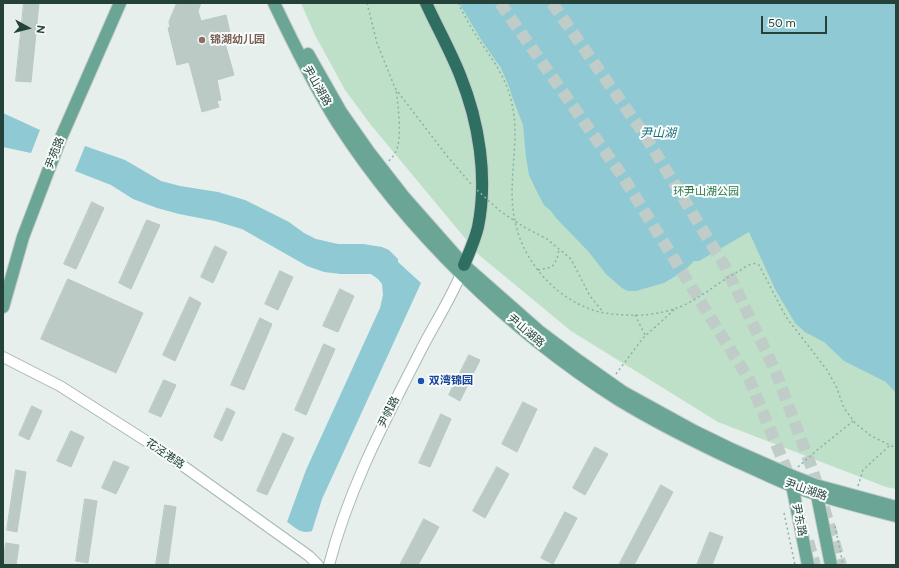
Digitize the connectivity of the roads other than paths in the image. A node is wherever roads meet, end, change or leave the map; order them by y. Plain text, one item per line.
1 (120, 3) edge
2 (274, 3) edge
3 (283, 3) edge
4 (426, 3) edge
5 (462, 270) junction
6 (3, 308) edge
7 (3, 357) edge
8 (791, 481) junction
9 (816, 490) junction
10 (896, 507) edge
11 (896, 516) edge
12 (318, 565) edge
13 (329, 565) edge
14 (808, 565) edge
15 (831, 565) edge

1 - 6 main road, 尹苑路
2 - 5 main road, 尹山湖路
3 - 5 main road, 尹山湖路
4 - 5 highway
5 - 8 main road, 尹山湖路
5 - 8 main road, 尹山湖路
5 - 13 street, 尹帆路
7 - 12 street, 花泾港路
8 - 9 main road, 尹山湖路
8 - 14 main road, 尹东路
9 - 10 main road, 尹山湖路
9 - 11 main road, 尹山湖路
9 - 15 main road, 尹东路

